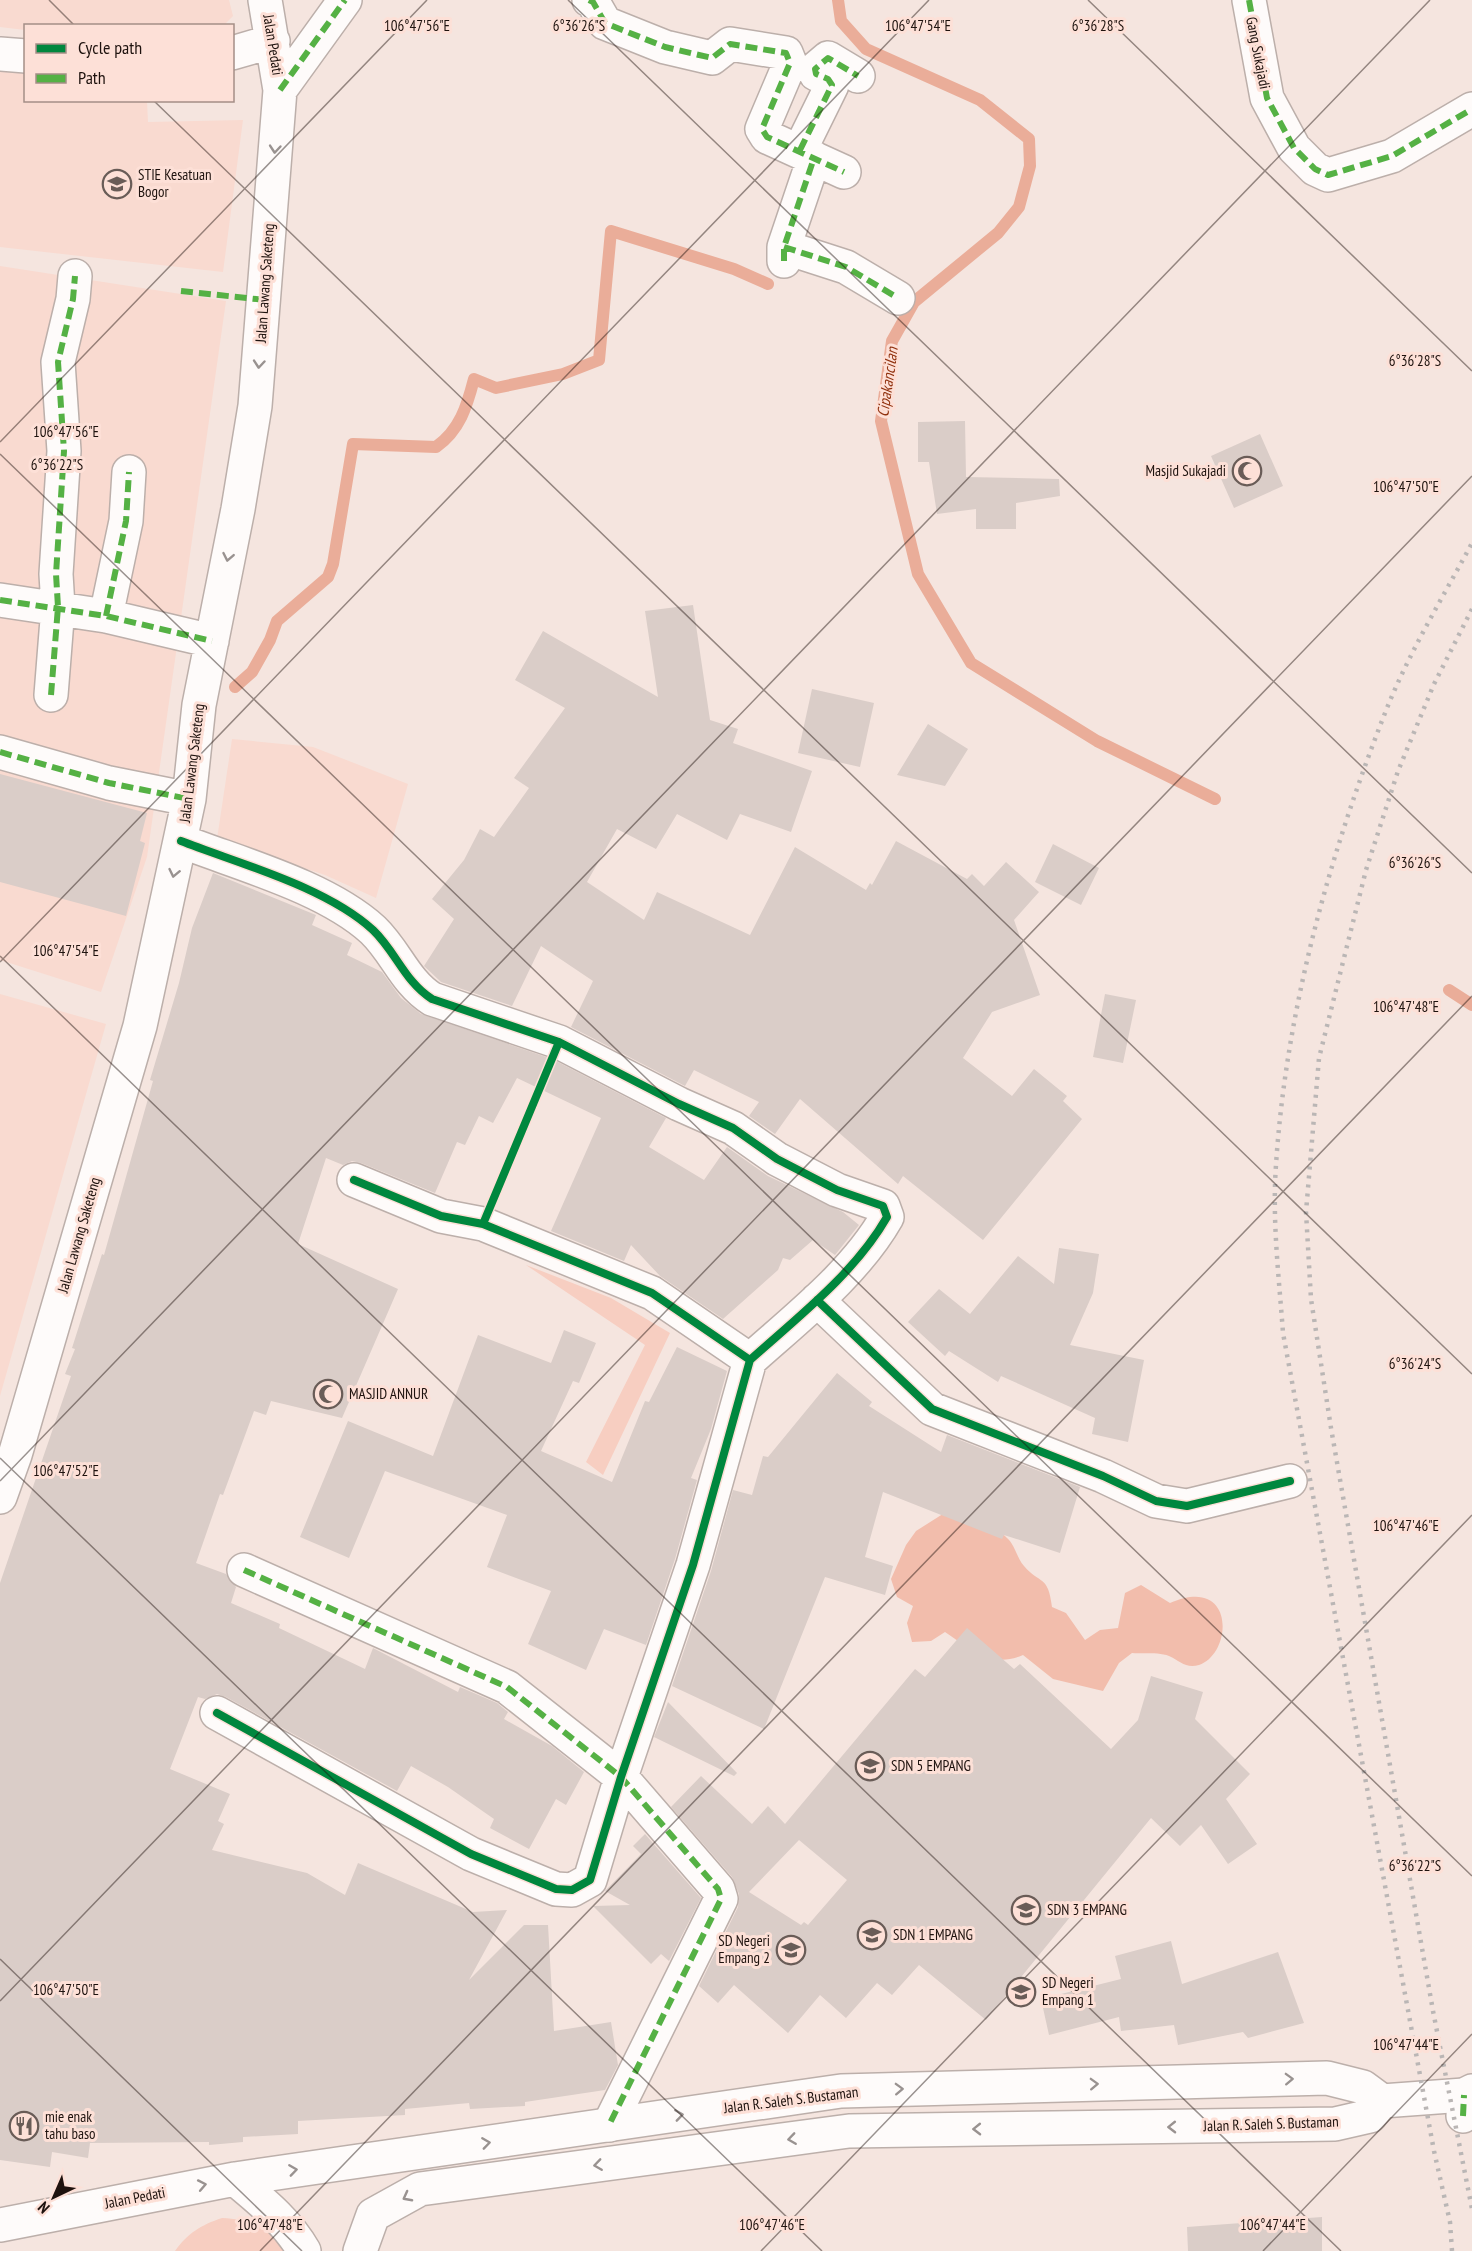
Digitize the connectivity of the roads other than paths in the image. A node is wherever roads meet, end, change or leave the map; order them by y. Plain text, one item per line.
1 (265, 0) edge
2 (345, 0) edge
3 (589, 0) edge
4 (1249, 0) edge
5 (273, 41) junction
6 (234, 52) edge
7 (0, 54) edge
8 (24, 56) edge
9 (858, 76) dead end
10 (280, 90) junction
11 (1472, 109) edge
12 (807, 154) junction
13 (844, 172) dead end
14 (75, 276) dead end
15 (898, 298) dead end
16 (129, 472) dead end
17 (0, 600) edge
18 (58, 607) junction
19 (106, 616) junction
20 (212, 641) junction
21 (51, 695) dead end
22 (0, 752) edge
23 (189, 799) junction
24 (181, 841) junction
25 (354, 1180) dead end
26 (817, 1300) junction
27 (750, 1360) junction
28 (8, 1452) edge
29 (1290, 1482) dead end
30 (0, 1497) edge
31 (244, 1570) dead end
32 (217, 1713) dead end
33 (621, 1778) junction
34 (1382, 2101) junction
35 (1466, 2101) edge
36 (609, 2125) junction
37 (235, 2179) junction
38 (0, 2225) edge
39 (304, 2251) edge
40 (360, 2251) edge

1 - 5 street, Jalan Pedati
2 - 10 street
3 - 12 street
4 - 11 street, Gang Sukajadi
5 - 6 street
5 - 10 street, Jalan Pedati
7 - 8 street
9 - 12 street
10 -> 20 street, Jalan Lawang Saketeng
12 - 13 street
12 - 15 street
14 - 18 street
16 - 19 street
17 - 18 street
18 - 19 street
18 - 21 street
19 - 20 street
20 - 23 street, Jalan Lawang Saketeng
22 - 23 street
23 - 24 street, Jalan Lawang Saketeng
24 - 26 street
24 -> 28 street, Jalan Lawang Saketeng
25 - 27 street
26 - 27 street
26 - 29 street
27 - 33 street
28 - 30 street, Jalan Lawang Saketeng
31 - 33 street
32 - 33 street
33 - 36 street
34 - 35 street
36 -> 34 street, Jalan R. Saleh S. Bustaman
34 -> 40 street, Jalan R. Saleh S. Bustaman
37 -> 36 street, Jalan R. Saleh S. Bustaman
38 -> 37 street, Jalan Pedati
37 - 39 street

